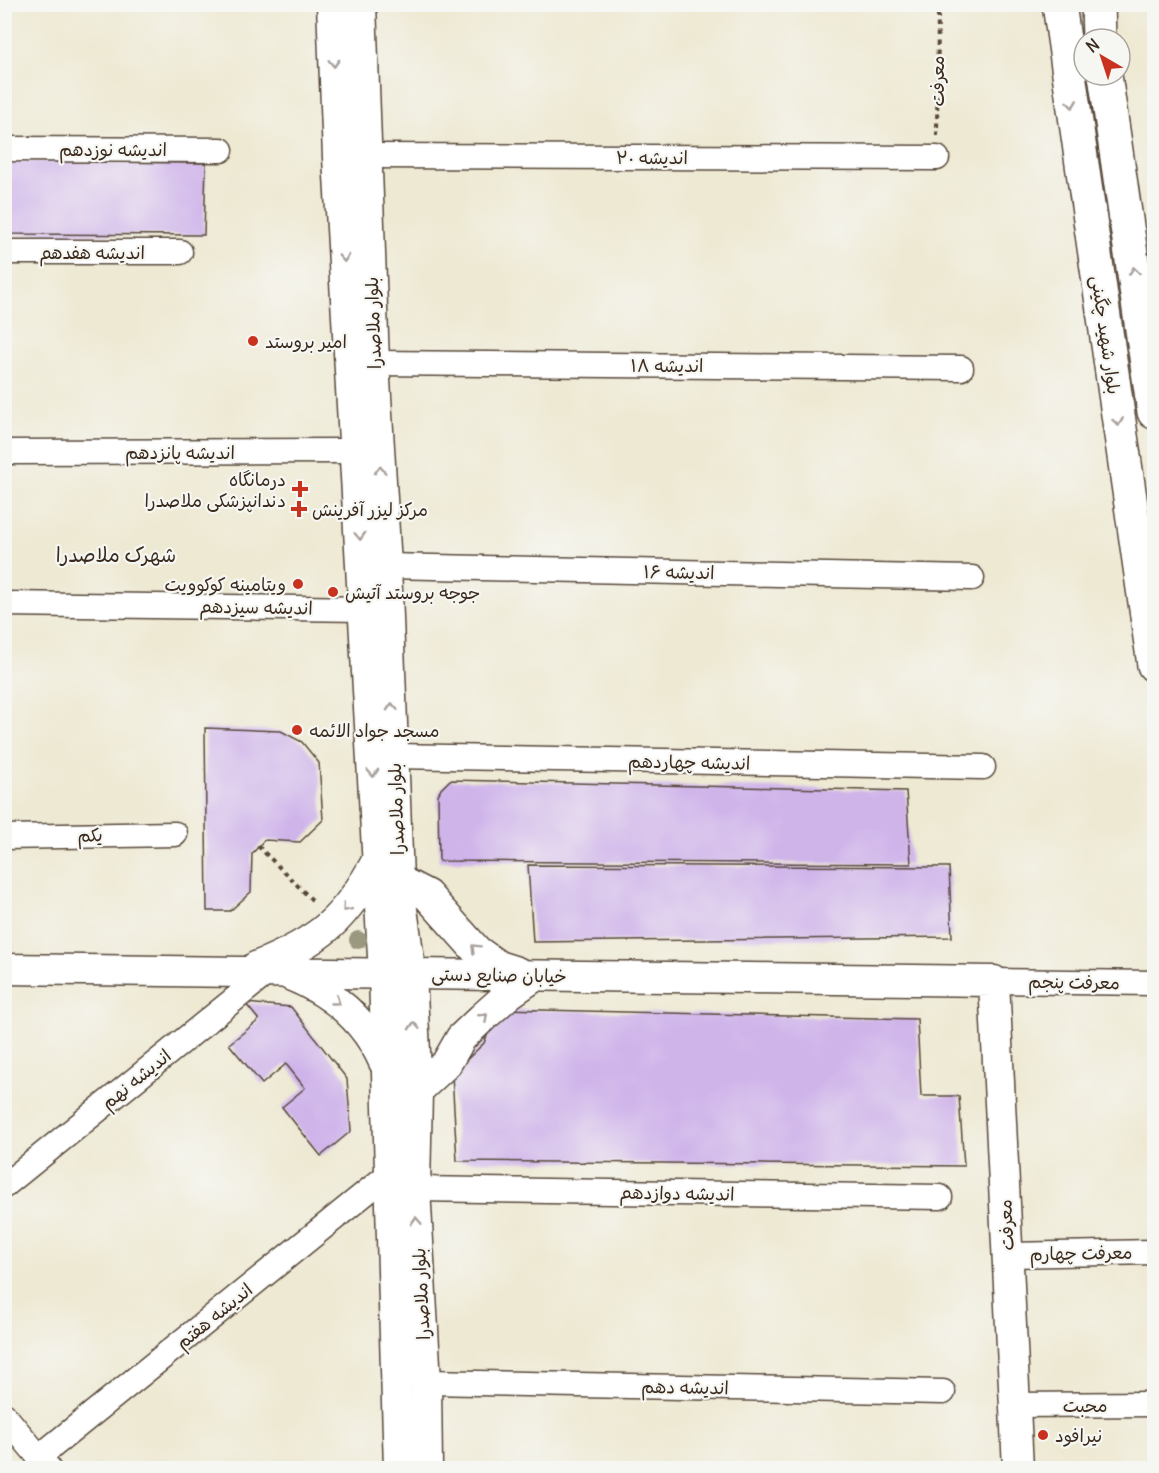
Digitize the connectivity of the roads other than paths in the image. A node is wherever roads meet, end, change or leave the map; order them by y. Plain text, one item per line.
1 (332, 4) edge
2 (362, 4) edge
3 (1059, 4) edge
4 (1098, 4) edge
5 (1099, 27) edge
6 (1107, 87) edge
7 (4, 149) edge
8 (221, 150) dead end
9 (367, 156) junction
10 (338, 157) junction
11 (937, 158) road end
12 (4, 252) edge
13 (180, 252) dead end
14 (374, 363) junction
15 (961, 368) dead end
16 (1155, 412) edge
17 (355, 451) junction
18 (4, 452) edge
19 (386, 566) junction
20 (972, 578) dead end
21 (4, 604) edge
22 (364, 609) junction
23 (1155, 665) edge
24 (394, 756) junction
25 (983, 767) dead end
26 (175, 834) dead end
27 (4, 837) edge
28 (378, 859) junction
29 (398, 880) junction
30 (4, 969) edge
31 (266, 972) junction
32 (398, 974) junction
33 (530, 976) junction
34 (994, 981) junction
35 (1155, 982) edge
36 (386, 1067) junction
37 (417, 1091) junction
38 (389, 1174) junction
39 (4, 1186) edge
40 (414, 1189) junction
41 (940, 1197) dead end
42 (1155, 1252) edge
43 (1008, 1255) junction
44 (426, 1382) junction
45 (943, 1392) dead end
46 (1155, 1404) edge
47 (1015, 1405) junction
48 (4, 1415) edge
49 (43, 1463) edge
50 (399, 1468) edge
51 (427, 1468) edge
52 (1018, 1468) edge

1 -> 10 street, بلوار ملاصدرا
2 - 9 street, بلوار ملاصدرا
3 -> 23 main road, بلوار شهید چگینی
4 - 5 main road
16 -> 6 main road, بلوار شهید چگینی
7 - 8 street, اندیشه نوزدهم
9 - 10 street
9 - 11 street, اندیشه ۲۰
9 - 14 street, بلوار ملاصدرا
10 -> 17 street, بلوار ملاصدرا
12 - 13 street, اندیشه هفدهم
14 - 15 street, اندیشه ۱۸
19 -> 14 street, بلوار ملاصدرا
17 - 18 street, اندیشه پانزدهم
17 -> 22 street, بلوار ملاصدرا
19 - 20 street, اندیشه ۱۶
24 -> 19 street, بلوار ملاصدرا
21 - 22 street, اندیشه سیزدهم
22 -> 28 street, بلوار ملاصدرا
24 - 25 street, اندیشه چهاردهم
24 - 29 street, بلوار ملاصدرا
26 - 27 street, یکم
28 -> 31 street
28 - 32 street, بلوار ملاصدرا
29 - 32 street, بلوار ملاصدرا
33 -> 29 street
30 - 31 street, خیابان صنایع دستی
31 - 32 street, خیابان صنایع دستی
31 -> 36 street
31 - 39 street, اندیشه نهم
32 - 33 street, خیابان صنایع دستی
32 - 36 street, بلوار ملاصدرا
37 -> 32 street, بلوار ملاصدرا
33 - 34 street, خیابان صنایع دستی
37 -> 33 street
34 - 35 street, معرفت پنجم
34 - 43 street, معرفت
36 - 38 street, بلوار ملاصدرا
37 - 40 street, بلوار ملاصدرا
38 - 49 street, اندیشه هفتم
38 - 50 street, بلوار ملاصدرا
40 - 41 street, اندیشه دوازدهم
44 -> 40 street, بلوار ملاصدرا
42 - 43 street, معرفت چهارم
43 - 47 street, معرفت
44 - 45 street, اندیشه دهم
44 - 51 street, بلوار ملاصدرا
46 - 47 street, محبت
47 - 52 street, معرفت
48 - 49 street

